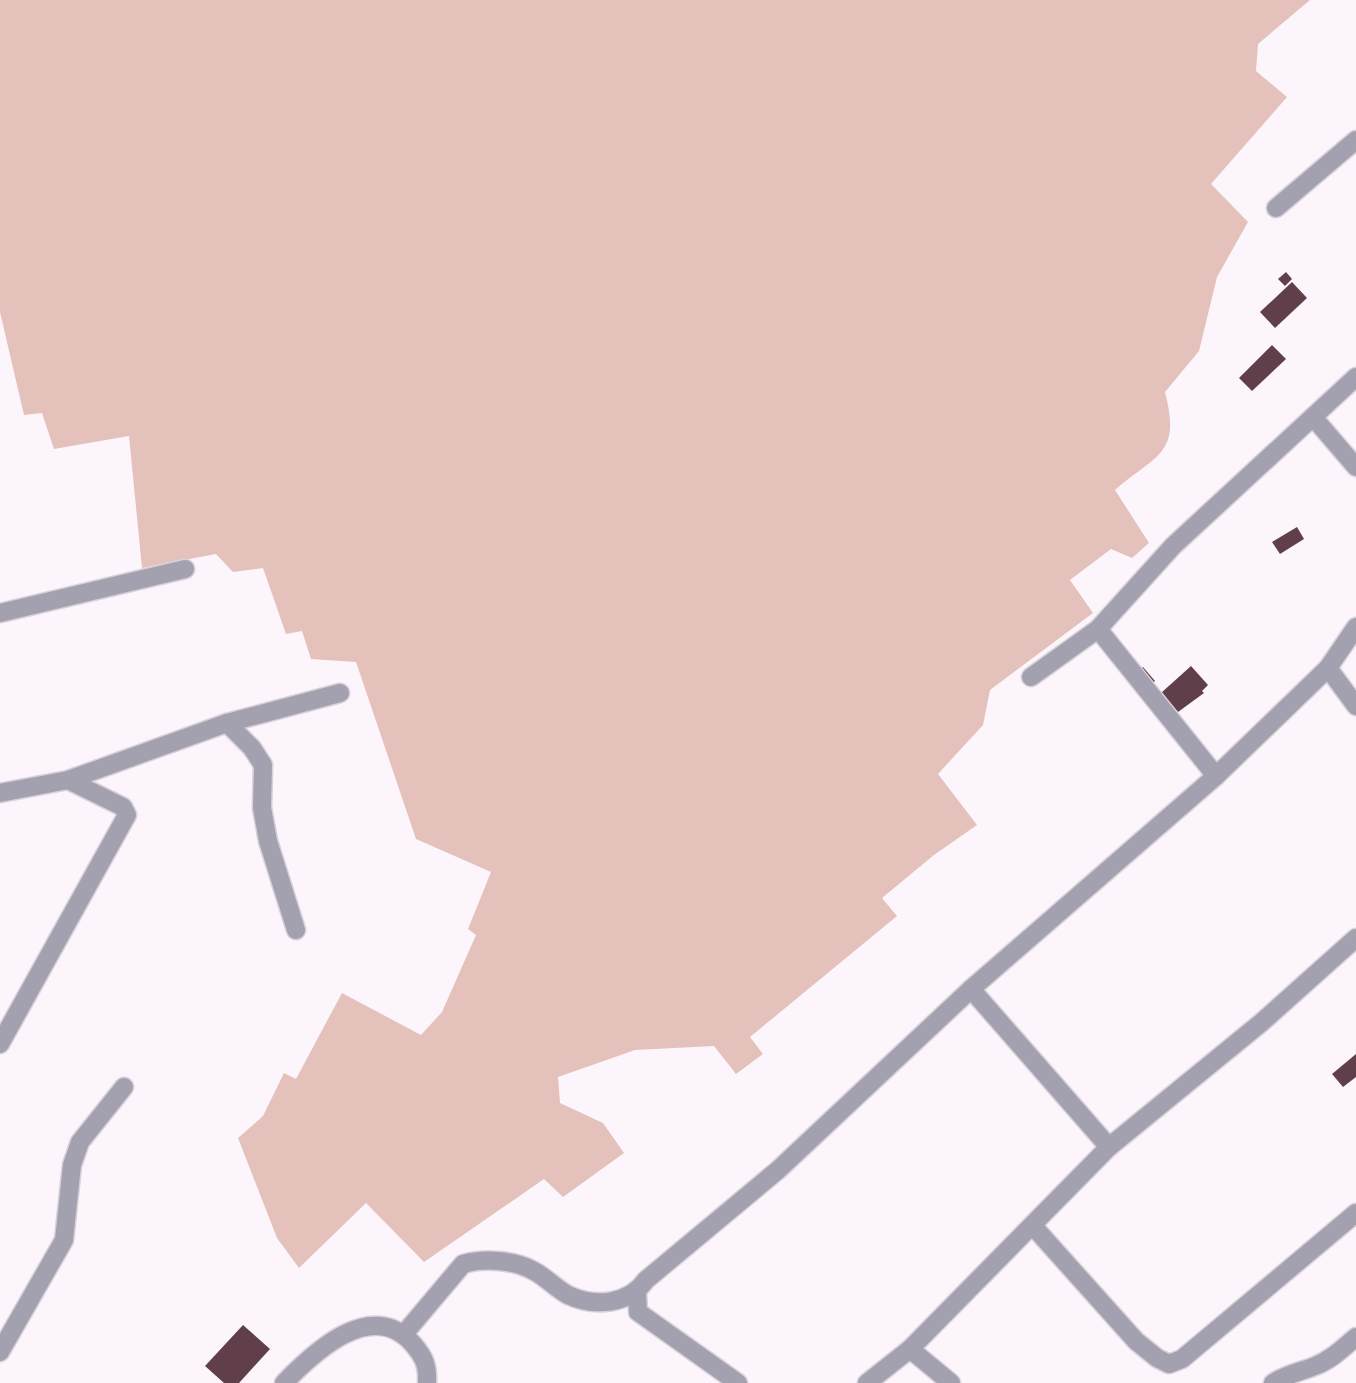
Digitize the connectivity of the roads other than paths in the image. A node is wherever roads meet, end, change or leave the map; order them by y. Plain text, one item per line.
1 (1356, 140) edge
2 (1276, 208) dead end
3 (1356, 377) edge
4 (1313, 417) junction
5 (1356, 467) edge
6 (185, 569) dead end
7 (0, 613) edge
8 (1356, 627) edge
9 (1098, 629) junction
10 (1328, 668) junction
11 (1031, 677) dead end
12 (340, 693) dead end
13 (1356, 706) edge
14 (227, 723) junction
15 (1216, 776) junction
16 (68, 780) junction
17 (0, 793) edge
18 (296, 930) dead end
19 (1356, 938) edge
20 (971, 989) junction
21 (0, 1044) edge
22 (124, 1087) dead end
23 (1109, 1147) junction
24 (1356, 1213) edge
25 (1033, 1226) junction
26 (637, 1293) junction
27 (618, 1302) junction
28 (638, 1312) junction
29 (404, 1334) junction
30 (1356, 1337) edge
31 (910, 1349) junction
32 (0, 1352) edge
33 (284, 1383) edge
34 (427, 1383) edge
35 (738, 1383) edge
36 (867, 1383) edge
37 (951, 1383) edge
38 (1273, 1383) edge

1 - 2 street
3 - 4 street
4 - 5 street
4 - 9 street
6 - 7 street
8 - 10 street
9 - 11 street
9 - 15 street
10 - 13 street
10 - 15 street
12 - 14 street
14 - 16 street
14 - 18 street
15 - 20 street
16 - 17 street
16 - 21 street
19 - 23 street
20 - 23 street
20 - 26 street
22 - 32 street
23 - 25 street
24 - 25 street
25 - 31 street
26 - 27 street
26 - 28 street
27 - 28 street
27 - 29 street
28 - 35 street
29 - 33 street
29 - 34 street
30 - 38 street
31 - 36 street
31 - 37 street

